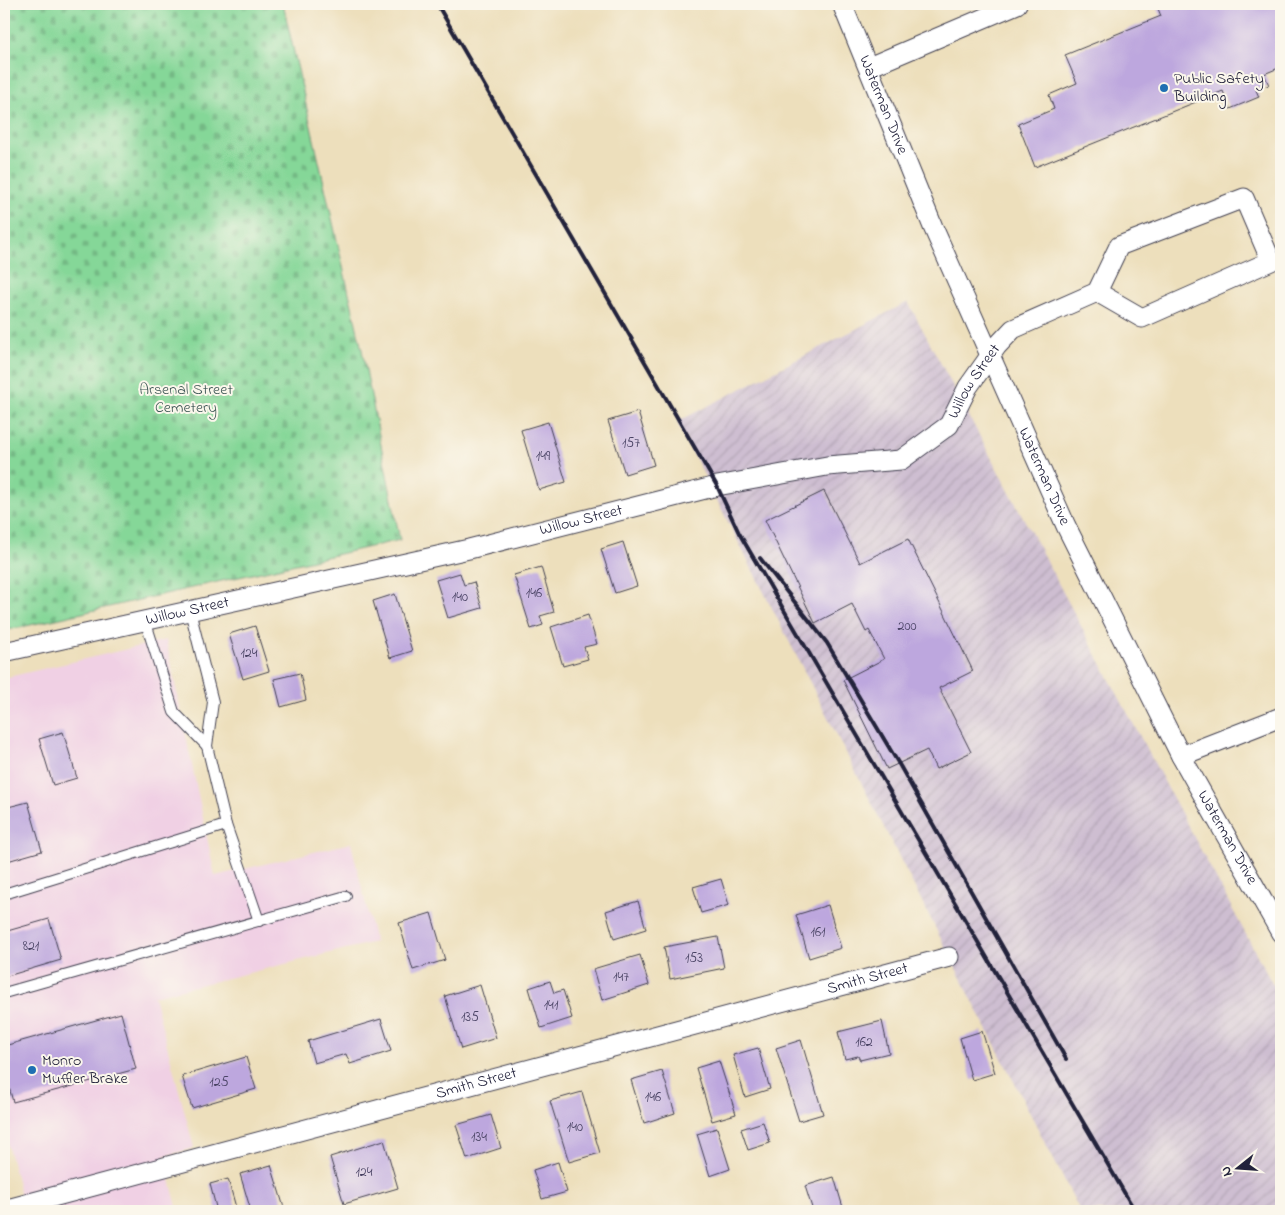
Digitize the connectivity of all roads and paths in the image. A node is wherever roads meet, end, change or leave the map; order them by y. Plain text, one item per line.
1 (842, 4) edge
2 (1017, 4) edge
3 (869, 67) junction
4 (1097, 292) junction
5 (990, 358) junction
6 (190, 611) junction
7 (145, 620) junction
8 (4, 652) edge
9 (1281, 717) edge
10 (207, 746) junction
11 (1181, 756) junction
12 (226, 825) junction
13 (4, 894) edge
14 (346, 896) dead end
15 (259, 921) junction
16 (1281, 933) edge
17 (950, 957) dead end
18 (4, 993) edge
19 (4, 1210) edge

1 - 3 street, Waterman Drive
2 - 3 street
3 - 5 street, Waterman Drive
4 - 4 street
4 - 5 street, Willow Street
5 - 6 street, Willow Street
5 - 11 street, Waterman Drive
6 - 7 street, Willow Street
6 - 10 lane
7 - 8 street, Willow Street
7 - 10 lane
9 - 11 street
10 - 12 lane
11 - 16 street, Waterman Drive
12 - 13 lane
12 - 15 lane
14 - 15 lane
15 - 18 lane
17 - 19 street, Smith Street

